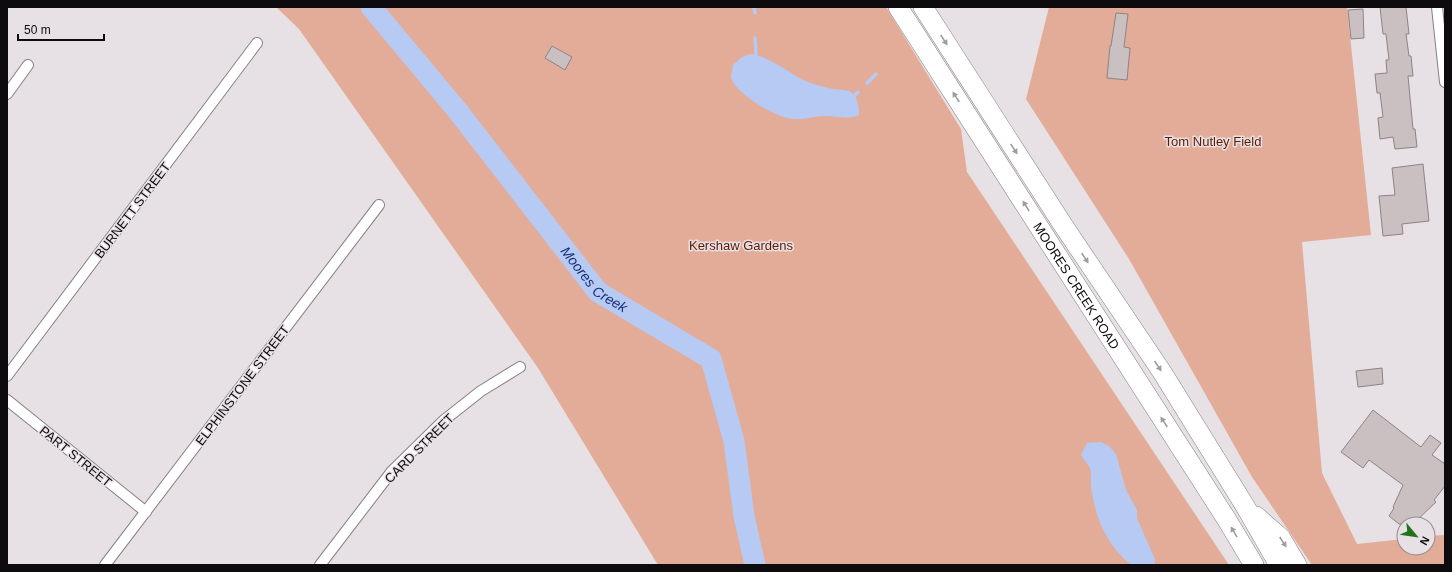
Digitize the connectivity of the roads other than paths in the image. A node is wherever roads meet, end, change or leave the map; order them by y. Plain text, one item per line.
1 (898, 7) edge
2 (923, 7) edge
3 (1438, 7) edge
4 (257, 43) dead end
5 (28, 66) dead end
6 (1445, 82) edge
7 (7, 94) edge
8 (379, 205) dead end
9 (520, 367) dead end
10 (7, 376) edge
11 (7, 400) edge
12 (1245, 506) junction
13 (146, 512) junction
14 (105, 565) edge
15 (320, 565) edge
16 (1254, 565) edge
17 (1279, 565) edge
18 (1297, 565) edge

16 -> 1 highway, MOORES CREEK ROAD
2 -> 12 highway, MOORES CREEK ROAD
3 - 6 street
4 - 10 street, BURNETT STREET
5 - 7 street
8 - 13 street, ELPHINSTONE STREET
9 - 15 street, CARD STREET
11 - 13 street, PART STREET
12 - 17 highway, MOORES CREEK ROAD
12 -> 18 highway
13 - 14 street, ELPHINSTONE STREET

